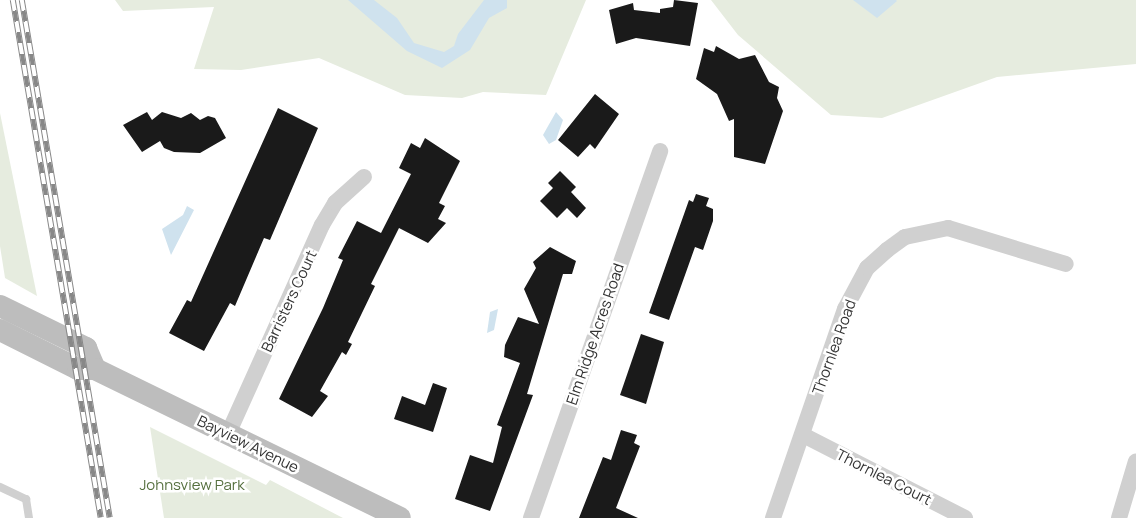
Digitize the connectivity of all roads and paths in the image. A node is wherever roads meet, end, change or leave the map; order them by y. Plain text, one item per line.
1 (660, 151) dead end
2 (364, 177) dead end
3 (1066, 264) dead end
4 (0, 306) edge
5 (6, 338) edge
6 (95, 368) junction
7 (228, 434) junction
8 (803, 436) junction
9 (1136, 461) edge
10 (0, 487) edge
11 (29, 518) edge
12 (400, 518) edge
13 (531, 518) edge
14 (773, 518) edge
15 (965, 518) edge
16 (1119, 518) edge

1 - 13 street, Elm Ridge Acres Road
2 - 7 street, Barristers Court
3 - 8 street, Thornlea Road
4 - 6 main road
5 - 6 main road, Bayview Avenue
6 - 7 main road, Bayview Avenue
7 - 12 main road, Bayview Avenue
8 - 14 street, Thornlea Road
8 - 15 street, Thornlea Court
9 - 16 street
10 - 11 lane

